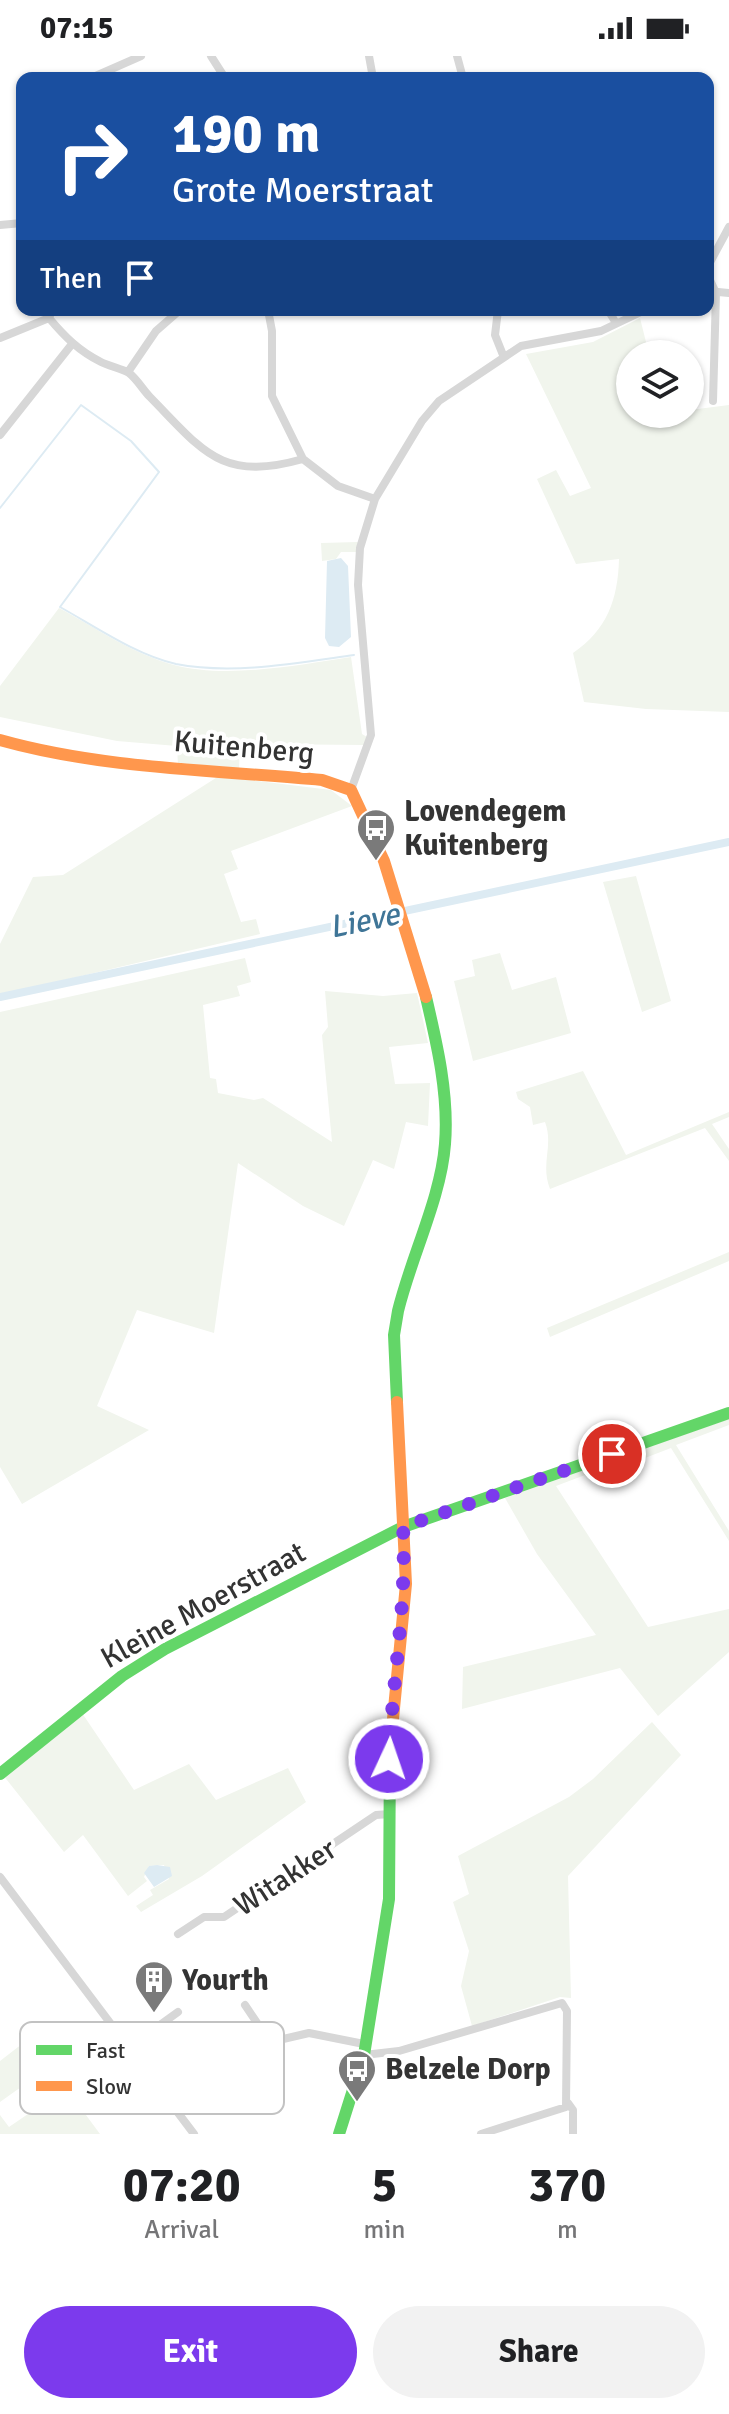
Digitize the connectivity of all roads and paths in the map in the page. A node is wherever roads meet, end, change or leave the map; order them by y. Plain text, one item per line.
1 (141, 56) edge
2 (211, 56) edge
3 (126, 59) edge
4 (219, 61) edge
5 (110, 72) edge
6 (729, 227) edge
7 (714, 255) edge
8 (47, 316) edge
9 (52, 316) edge
10 (173, 316) edge
11 (269, 316) edge
12 (497, 316) edge
13 (612, 316) edge
14 (632, 316) edge
15 (712, 316) edge
16 (616, 323) junction
17 (0, 338) edge
18 (72, 344) junction
19 (503, 355) junction
20 (128, 372) junction
21 (713, 401) dead end
22 (0, 435) edge
23 (303, 459) junction
24 (375, 499) junction
25 (0, 740) edge
26 (351, 790) junction
27 (729, 1413) edge
28 (403, 1527) junction
29 (0, 1774) edge
30 (390, 1814) junction
31 (0, 1877) edge
32 (178, 1934) dead end
33 (245, 2005) dead end
34 (178, 2012) dead end
35 (109, 2022) edge
36 (164, 2022) edge
37 (256, 2022) edge
38 (284, 2039) edge
39 (364, 2049) junction
40 (568, 2103) junction
41 (179, 2114) edge
42 (194, 2134) edge
43 (339, 2134) edge
44 (481, 2134) edge
45 (573, 2134) edge

1 - 3 street
2 - 4 street
3 - 5 street
6 - 7 street
8 - 17 street
9 - 18 street
10 - 20 street
11 - 23 street
12 - 19 street
13 - 16 street
14 - 16 street
15 - 21 street
16 - 19 street
18 - 20 street
18 - 22 street
19 - 24 street
20 - 23 street
23 - 24 street
24 - 26 street
25 - 26 street, Kuitenberg
26 - 28 street, Kuitenberg
27 - 28 street, Kleine Moerstraat
28 - 29 street, Kleine Moerstraat
28 - 30 street, Kuitenberg
30 - 32 street, Witakker
30 - 39 street, Kuitenberg
31 - 35 street
33 - 37 street
34 - 36 street
38 - 39 street
39 - 40 street
39 - 43 street, Kuitenberg
40 - 44 street
40 - 45 street
41 - 42 street

